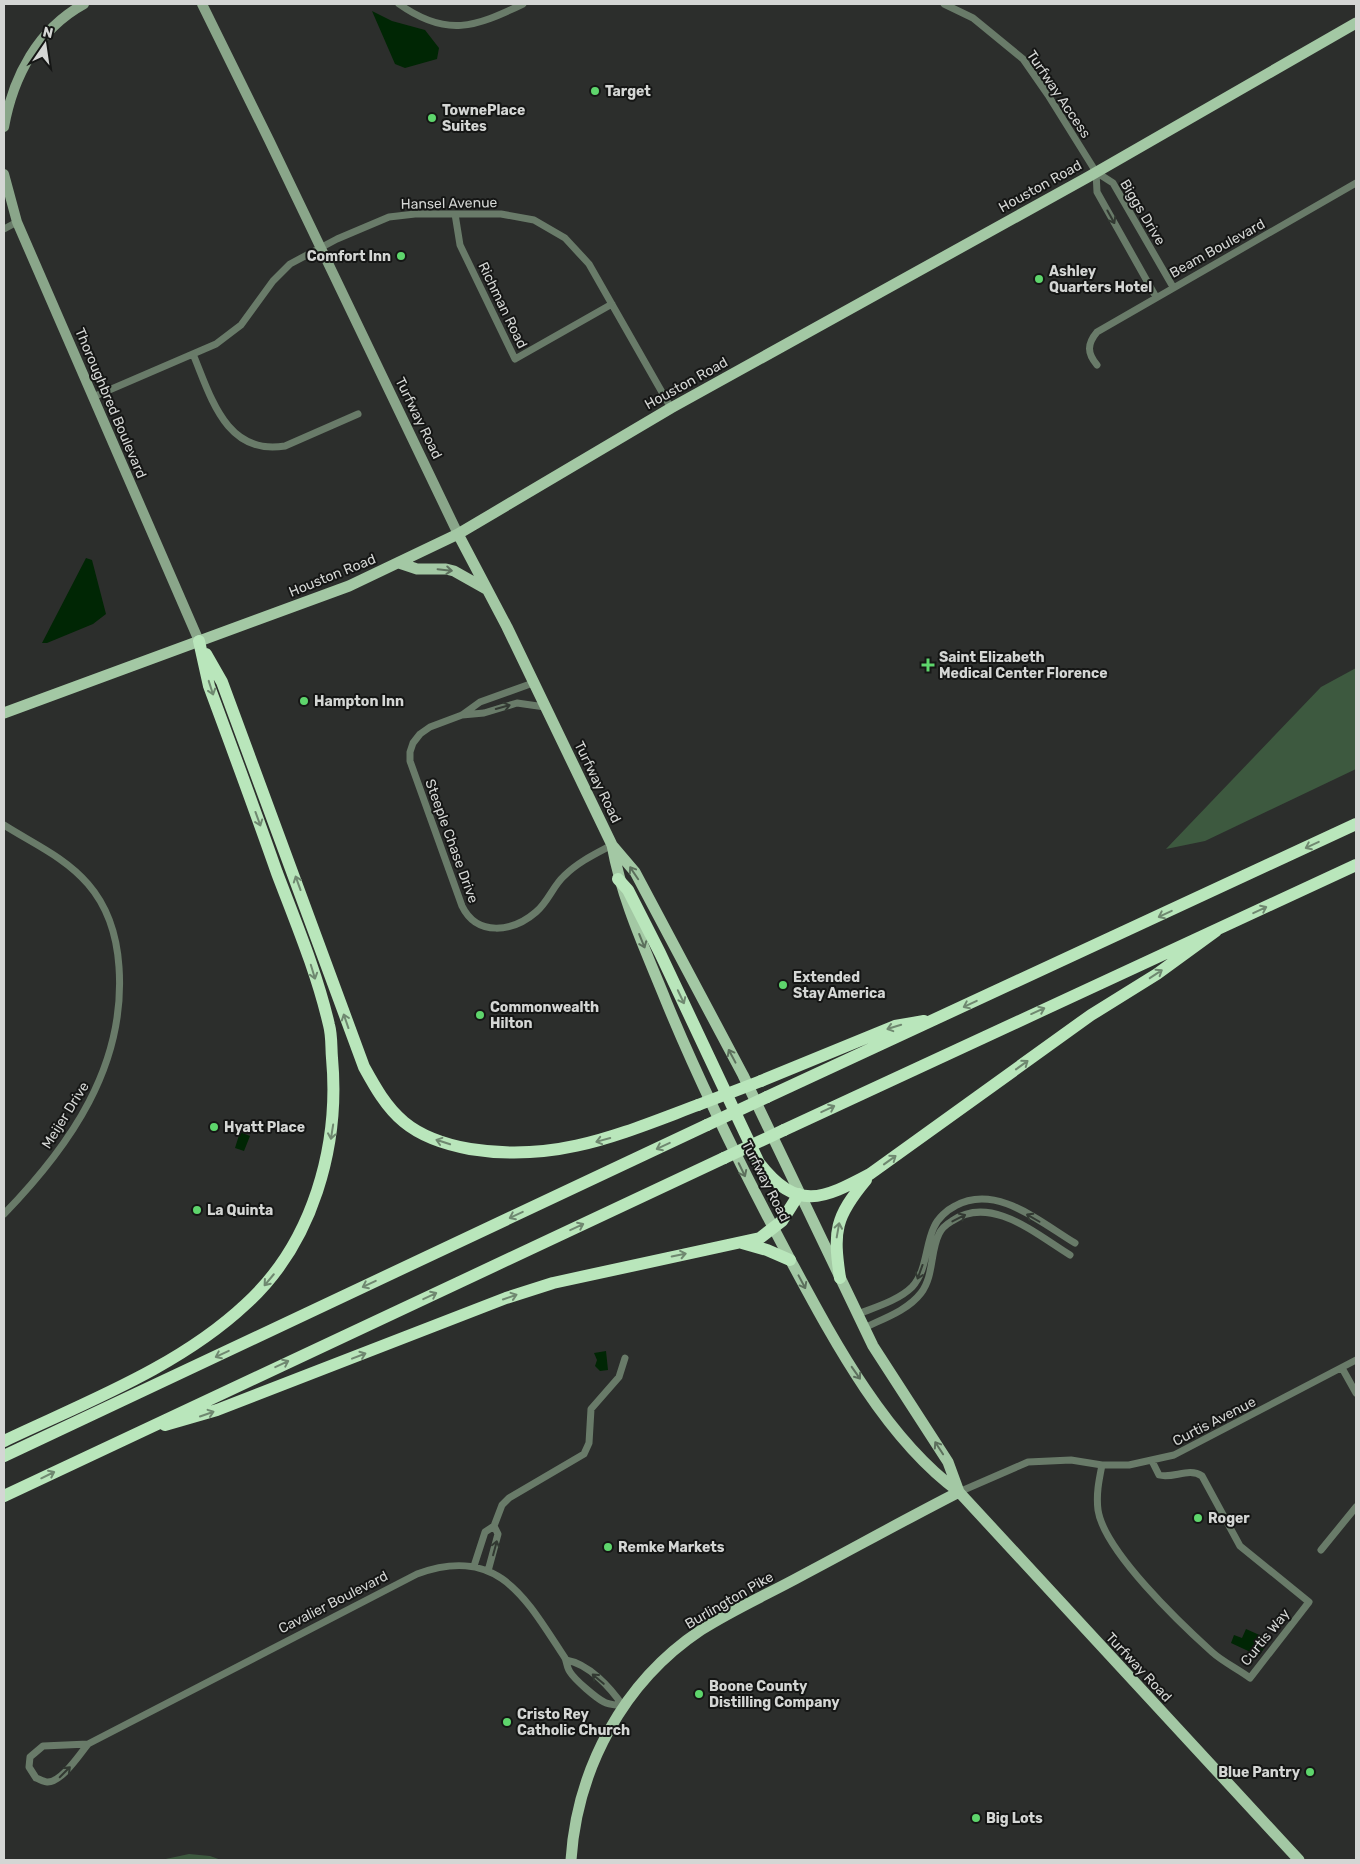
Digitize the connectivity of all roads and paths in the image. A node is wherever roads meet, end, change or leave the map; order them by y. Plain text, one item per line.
1 (84, 4) edge
2 (202, 4) edge
3 (399, 4) edge
4 (523, 4) edge
5 (944, 4) edge
6 (1356, 22) edge
7 (4, 127) edge
8 (1096, 172) junction
9 (4, 174) edge
10 (1356, 184) edge
11 (455, 214) junction
12 (17, 222) junction
13 (4, 229) edge
14 (320, 247) junction
15 (1173, 287) junction
16 (1156, 297) junction
17 (612, 304) junction
18 (193, 354) junction
19 (1097, 365) dead end
20 (93, 397) junction
21 (671, 408) junction
22 (358, 414) dead end
23 (458, 534) junction
24 (399, 563) junction
25 (487, 589) junction
26 (199, 641) junction
27 (533, 683) junction
28 (544, 707) junction
29 (4, 713) edge
30 (462, 715) junction
31 (1356, 824) edge
32 (4, 825) edge
33 (612, 845) junction
34 (1356, 865) edge
35 (618, 879) junction
36 (1216, 931) junction
37 (942, 1018) junction
38 (870, 1174) junction
39 (799, 1194) junction
40 (4, 1214) edge
41 (773, 1229) junction
42 (740, 1242) junction
43 (1075, 1243) dead end
44 (1070, 1255) dead end
45 (790, 1260) junction
46 (840, 1278) junction
47 (858, 1314) junction
48 (866, 1327) junction
49 (625, 1358) dead end
50 (1356, 1360) edge
51 (1342, 1368) junction
52 (1356, 1393) edge
53 (143, 1429) junction
54 (4, 1441) edge
55 (4, 1456) edge
56 (1152, 1462) junction
57 (1102, 1465) junction
58 (959, 1492) junction
59 (4, 1496) edge
60 (1356, 1507) edge
61 (494, 1526) junction
62 (1321, 1550) dead end
63 (474, 1566) junction
64 (488, 1571) junction
65 (566, 1660) junction
66 (623, 1706) junction
67 (88, 1744) junction
68 (571, 1860) edge
69 (1299, 1860) edge

1 - 7 main road
2 - 14 main road, Turfway Road
3 - 4 street
5 - 8 street, Turfway Access
6 - 8 main road, Houston Road
8 - 15 street, Biggs Drive
8 -> 16 street, Biggs Drive
8 - 21 main road, Houston Road
9 - 12 main road, Thoroughbred Boulevard
10 - 15 street, Beam Boulevard
11 - 14 street, Hansel Avenue
11 - 17 street, Hansel Avenue
11 - 17 street, Richman Road
12 - 13 street
12 - 20 main road, Thoroughbred Boulevard
14 - 18 street, Hansel Avenue
14 - 23 main road, Turfway Road
15 - 16 street, Beam Boulevard
16 - 19 street, Beam Boulevard
17 - 21 street, Hansel Avenue
18 - 20 street, Hansel Avenue
18 - 22 street
20 - 26 main road, Thoroughbred Boulevard
21 - 23 main road, Houston Road
23 - 24 main road, Houston Road
23 - 25 main road, Turfway Road
24 -> 25 main road
24 - 26 main road, Houston Road
25 - 27 main road, Turfway Road
26 - 29 main road, Houston Road
37 -> 26 highway, bridge
26 -> 54 highway
27 - 28 main road, Turfway Road
27 - 30 street, Steeple Chase Drive
30 -> 28 street, Steeple Chase Drive
28 - 33 main road, Turfway Road
30 - 33 street, Steeple Chase Drive
31 -> 37 highway
32 - 40 street, Meijer Drive
33 - 35 main road, Turfway Road
39 -> 33 main road, Turfway Road
36 -> 34 highway
35 -> 39 highway
35 -> 41 main road, Turfway Road
38 -> 36 highway
53 -> 36 highway, bridge
37 -> 55 highway, bridge
38 - 39 highway
46 -> 38 highway
39 - 41 highway
39 - 46 main road, Turfway Road
41 - 42 highway
41 - 45 main road, Turfway Road
42 - 45 highway
53 -> 42 highway
43 -> 47 street
48 -> 44 street
45 -> 58 main road, Turfway Road
46 - 47 main road, Turfway Road
47 - 48 main road, Turfway Road
58 -> 48 main road, Turfway Road
49 - 61 street
50 - 51 street, Curtis Avenue
51 - 52 street
51 - 56 street, Curtis Avenue
59 -> 53 highway
56 - 57 street, Curtis Avenue
56 - 57 street, Curtis Way
57 - 58 street, Curtis Avenue
58 - 66 main road, Burlington Pike
58 - 69 main road, Turfway Road
60 - 62 street
61 - 63 street
64 -> 61 street
63 - 64 street, Cavalier Boulevard
63 - 67 street, Cavalier Boulevard
64 - 65 street, Cavalier Boulevard
66 -> 65 street
65 - 66 street, Cavalier Boulevard
66 - 68 main road, Burlington Pike
67 -> 67 street, Cavalier Boulevard

